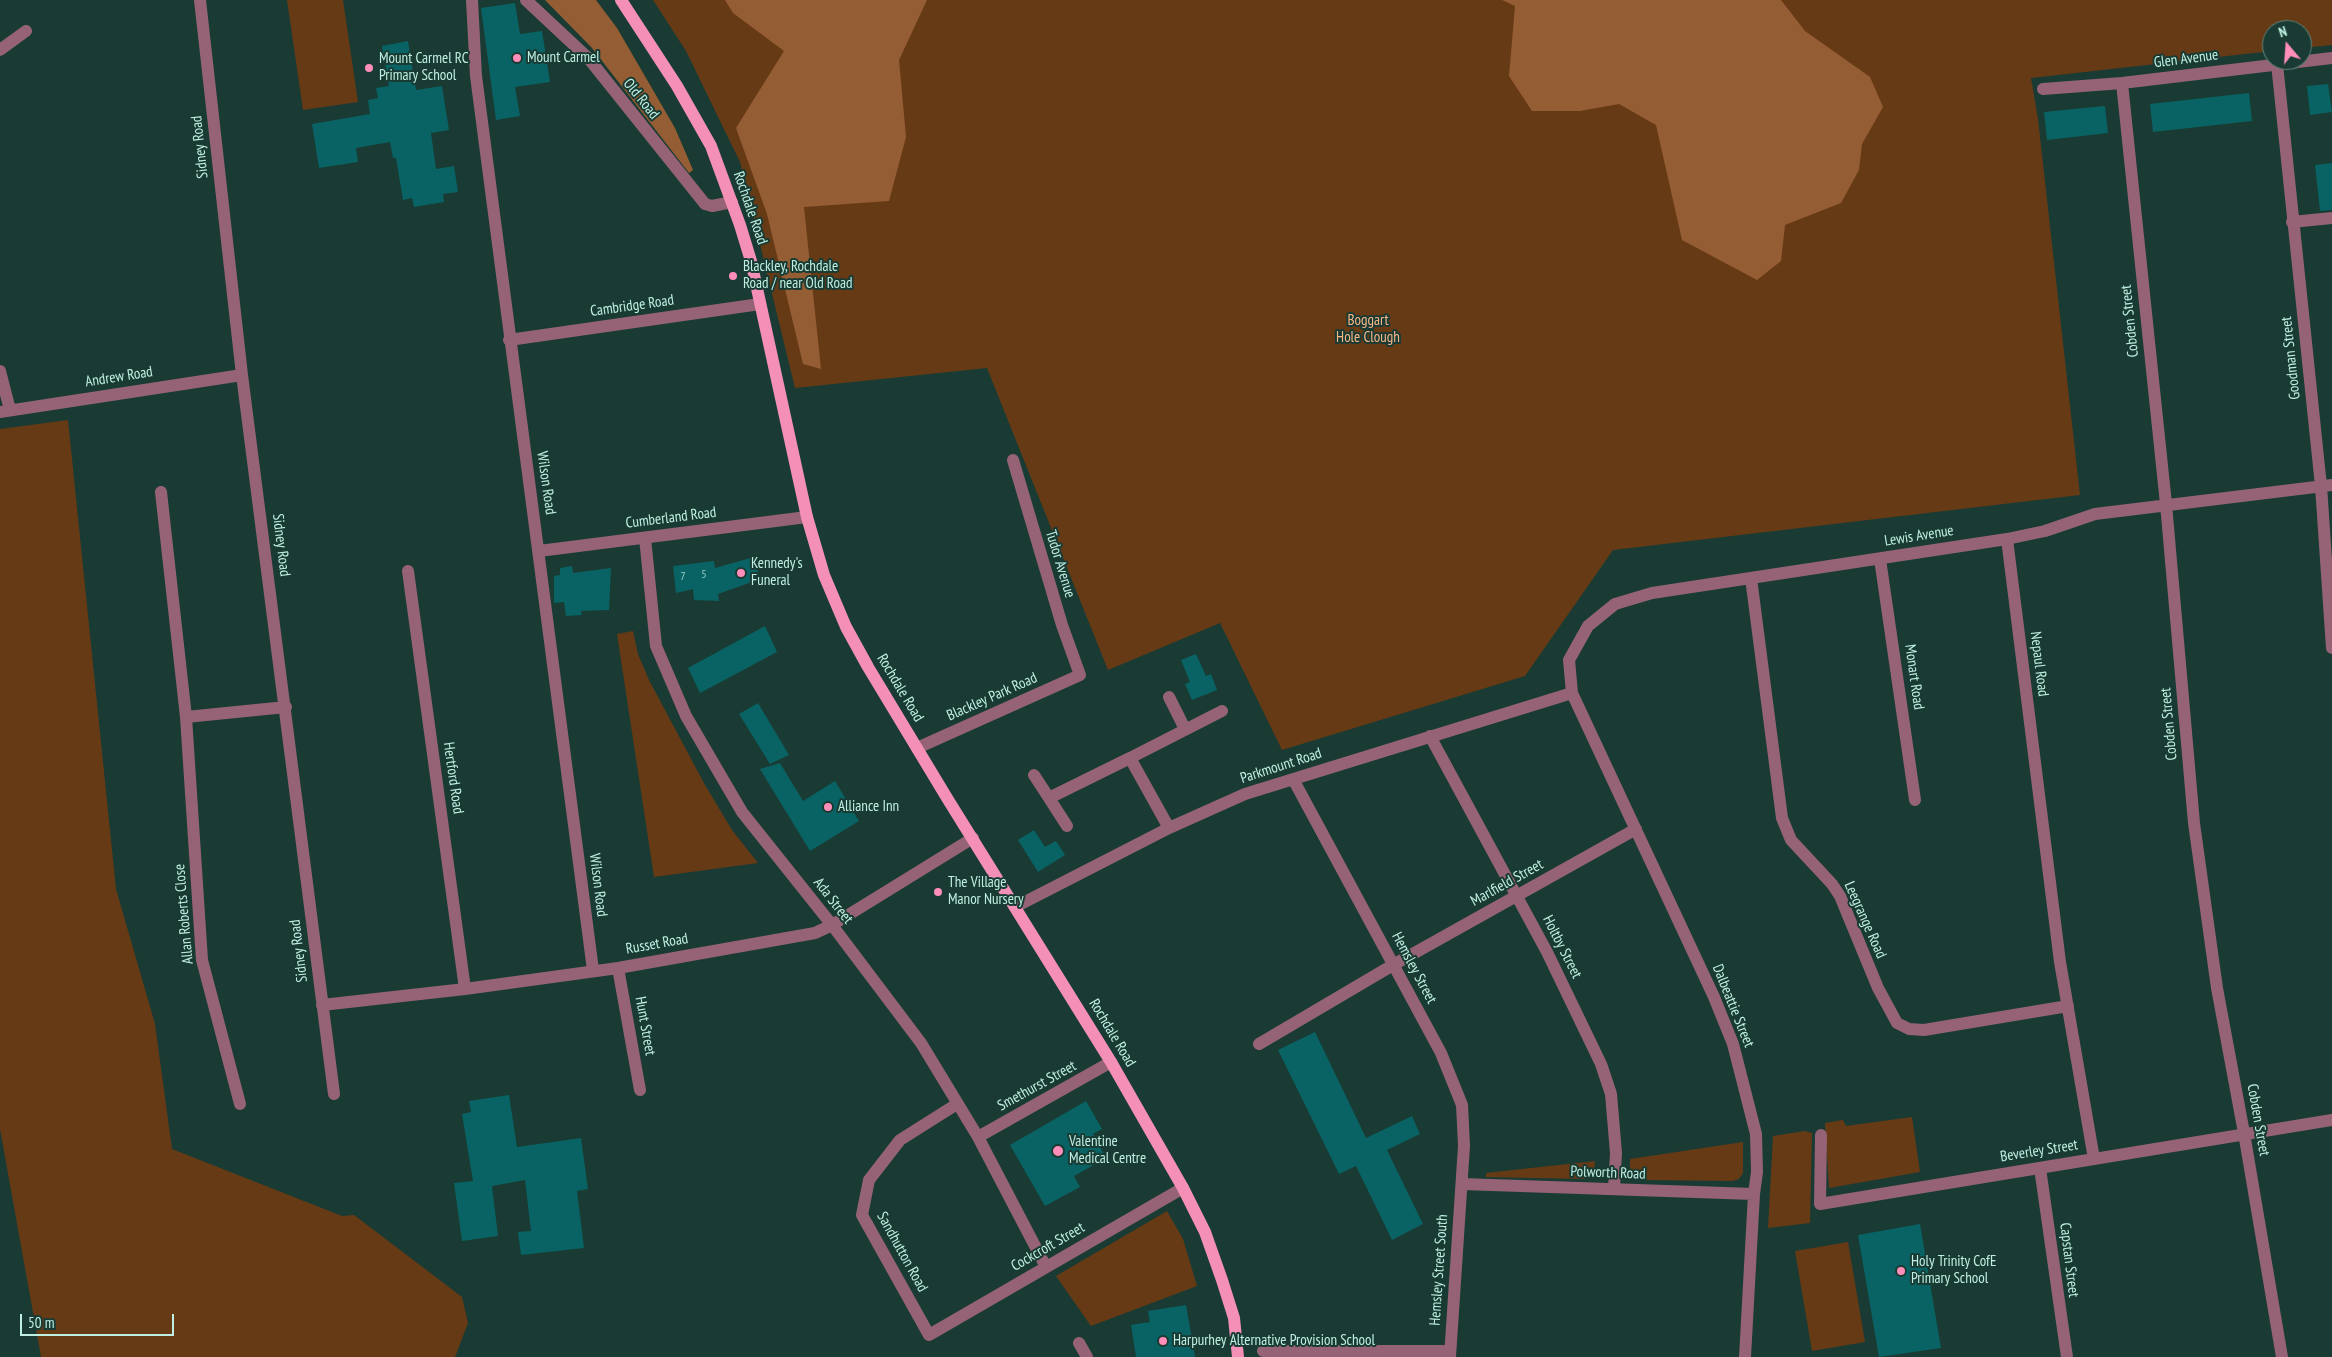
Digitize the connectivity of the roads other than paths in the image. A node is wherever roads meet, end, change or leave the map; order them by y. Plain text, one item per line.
1 (200, 0) edge
2 (472, 0) edge
3 (526, 0) edge
4 (620, 0) edge
5 (26, 31) dead end
6 (0, 50) edge
7 (2332, 58) edge
8 (2312, 60) edge
9 (2262, 66) edge
10 (2278, 70) edge
11 (2122, 83) junction
12 (2043, 89) dead end
13 (732, 202) junction
14 (2332, 218) edge
15 (2292, 222) junction
16 (760, 304) junction
17 (509, 340) junction
18 (0, 371) edge
19 (242, 375) junction
20 (5, 411) edge
21 (1013, 460) dead end
22 (2327, 485) edge
23 (161, 492) dead end
24 (2166, 504) junction
25 (807, 517) junction
26 (645, 538) junction
27 (2006, 539) junction
28 (539, 551) junction
29 (1880, 559) junction
30 (408, 571) dead end
31 (1751, 578) junction
32 (2332, 648) edge
33 (1080, 675) joint
34 (1572, 693) junction
35 (1169, 697) dead end
36 (286, 707) junction
37 (1222, 711) dead end
38 (186, 717) junction
39 (1185, 730) junction
40 (1430, 736) junction
41 (918, 748) junction
42 (1130, 758) junction
43 (1034, 775) dead end
44 (1293, 779) junction
45 (1049, 798) junction
46 (1915, 800) dead end
47 (1067, 826) dead end
48 (1169, 828) junction
49 (1636, 829) junction
50 (973, 838) junction
51 (1517, 896) junction
52 (1015, 907) junction
53 (832, 925) junction
54 (1393, 965) junction
55 (618, 968) junction
56 (593, 970) junction
57 (465, 989) junction
58 (322, 1006) junction
59 (2068, 1006) junction
60 (1260, 1044) dead end
61 (1111, 1062) junction
62 (640, 1090) dead end
63 (334, 1094) dead end
64 (240, 1104) dead end
65 (957, 1104) junction
66 (2332, 1120) edge
67 (2244, 1134) junction
68 (1820, 1135) dead end
69 (978, 1137) junction
70 (2094, 1159) junction
71 (2040, 1168) junction
72 (1462, 1184) junction
73 (1183, 1188) junction
74 (1614, 1189) junction
75 (1754, 1194) junction
76 (1046, 1267) junction
77 (929, 1335) joint
78 (1079, 1343) dead end
79 (1263, 1351) dead end
80 (1450, 1354) edge
81 (1088, 1357) edge
82 (1238, 1357) edge
83 (1745, 1357) edge
84 (2067, 1357) edge
85 (2282, 1357) edge

1 - 19 street, Sidney Road
2 - 17 street, Wilson Road
3 - 13 street, Old Road
4 - 13 main road, Rochdale Road
5 - 6 street
7 - 8 street, Glen Avenue
9 - 11 street, Glen Avenue
10 - 15 street, Goodman Street
11 - 12 street, Glen Avenue
11 - 24 street, Cobden Street
13 - 16 main road, Rochdale Road
14 - 15 street
15 - 22 street, Goodman Street
16 - 17 street, Cambridge Road
16 - 25 main road, Rochdale Road
17 - 28 street, Wilson Road
18 - 20 street
19 - 20 street, Andrew Road
19 - 36 street, Sidney Road
21 - 33 street, Tudor Avenue
22 - 24 street, Lewis Avenue
22 - 32 street, Goodman Street
23 - 38 street, Allan Roberts Close
24 - 27 street, Lewis Avenue
24 - 67 street, Cobden Street
25 - 26 street, Cumberland Road
25 - 41 main road, Rochdale Road
26 - 28 street, Cumberland Road
26 - 53 street, Ada Street
27 - 29 street, Lewis Avenue
27 - 59 street, Nepaul Road
28 - 56 street, Wilson Road
29 - 31 street, Lewis Avenue
29 - 46 street, Monart Road
30 - 57 street, Hertford Road
31 - 34 street, Lewis Avenue
31 - 59 street, Leegrange Road
33 - 41 street, Blackley Park Road
34 - 40 street, Parkmount Road
34 - 49 street, Dalbeattie Street
35 - 39 street
36 - 38 street
36 - 58 street, Sidney Road
37 - 39 street
38 - 64 street, Allan Roberts Close
39 - 42 street
40 - 44 street, Parkmount Road
40 - 51 street, Holtby Street
41 - 50 main road, Rochdale Road
42 - 45 street
42 - 48 street
43 - 45 street
44 - 48 street, Parkmount Road
44 - 54 street, Hemsley Street
45 - 47 street
48 - 52 street, Parkmount Road
49 - 51 street, Marlfield Street
49 - 75 street, Dalbeattie Street
50 - 52 main road, Rochdale Road
50 - 53 street, Russet Road
51 - 54 street, Marlfield Street
51 - 74 street, Holtby Street
52 - 61 main road, Rochdale Road
53 - 55 street, Russet Road
53 - 65 street, Ada Street
54 - 60 street, Marlfield Street
54 - 72 street, Hemsley Street
55 - 56 street, Russet Road
55 - 62 street, Hunt Street
56 - 57 street, Russet Road
57 - 58 street, Russet Road
58 - 63 street, Sidney Road
59 - 70 street, Nepaul Road
61 - 69 street, Smethurst Street
61 - 73 main road, Rochdale Road
65 - 69 street, Ada Street
65 - 77 street, Sandhutton Road
66 - 67 street, Beverley Street
67 - 70 street, Beverley Street
67 - 85 street, Cobden Street
68 - 71 street, Beverley Street
69 - 76 street, Ada Street
70 - 71 street, Beverley Street
71 - 84 street, Capstan Street
72 - 74 street, Polworth Road
72 - 80 street, Hemsley Street South
73 - 76 street, Cockcroft Street
73 - 82 main road, Rochdale Road
74 - 75 street, Polworth Road
75 - 83 street, Dalbeattie Street
76 - 77 street, Cockcroft Street
78 - 81 street
79 - 80 street

